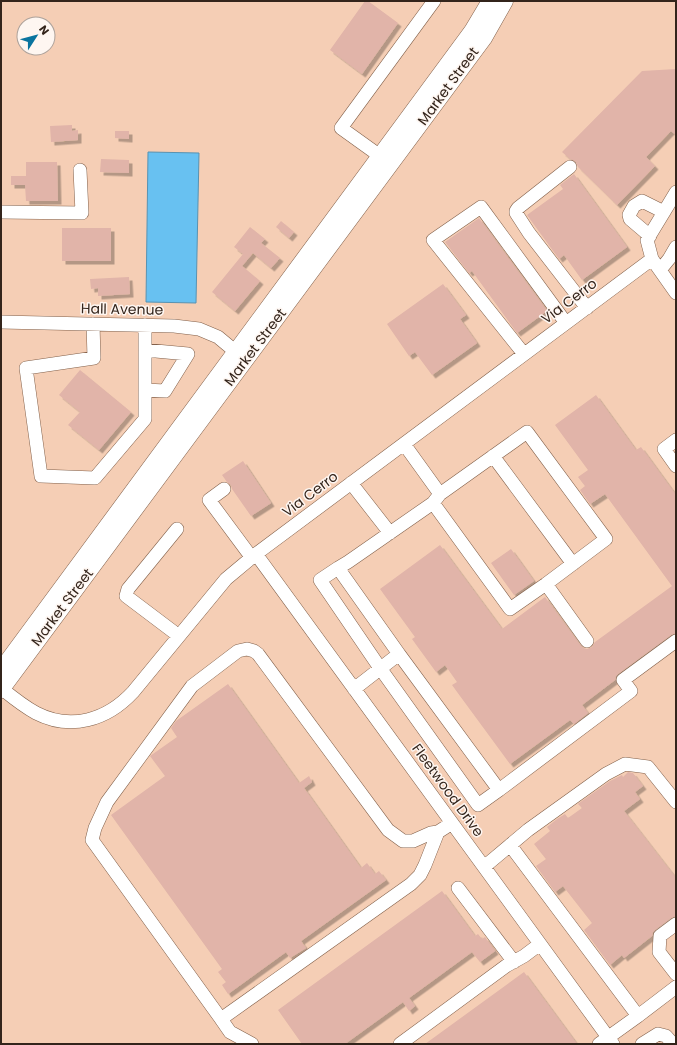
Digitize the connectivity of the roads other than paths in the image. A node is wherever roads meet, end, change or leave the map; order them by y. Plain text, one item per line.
1 (434, 1) edge
2 (490, 1) edge
3 (505, 1) edge
4 (380, 156) junction
5 (570, 167) dead end
6 (80, 170) dead end
7 (676, 192) edge
8 (1, 212) edge
9 (664, 212) junction
10 (650, 236) junction
11 (676, 247) edge
12 (652, 259) junction
13 (660, 270) junction
14 (676, 293) edge
15 (587, 308) junction
16 (1, 322) edge
17 (566, 323) junction
18 (93, 324) junction
19 (145, 325) junction
20 (145, 350) junction
21 (524, 354) junction
22 (241, 356) junction
23 (145, 390) junction
24 (676, 440) edge
25 (404, 444) junction
26 (493, 456) junction
27 (676, 466) edge
28 (351, 483) junction
29 (224, 489) dead end
30 (437, 498) junction
31 (176, 529) dead end
32 (390, 533) junction
33 (254, 556) junction
34 (573, 564) junction
35 (338, 568) junction
36 (546, 584) junction
37 (179, 636) junction
38 (587, 641) dead end
39 (676, 641) edge
40 (399, 654) junction
41 (380, 668) junction
42 (1, 670) edge
43 (1, 689) edge
44 (354, 689) junction
45 (500, 790) junction
46 (676, 802) edge
47 (452, 823) junction
48 (438, 832) junction
49 (510, 845) junction
50 (484, 867) junction
51 (458, 888) dead end
52 (676, 924) edge
53 (540, 944) junction
54 (514, 962) junction
55 (676, 974) edge
56 (676, 987) edge
57 (638, 1016) junction
58 (221, 1019) junction
59 (607, 1042) edge
60 (252, 1044) edge
61 (400, 1044) edge
62 (642, 1044) edge
63 (673, 1044) edge

1 - 4 street
2 - 4 main road, Market Street
3 - 22 main road, Market Street
4 - 22 main road, Market Street
5 - 15 street
6 - 8 street
7 - 9 street
9 - 10 street
9 - 10 street
10 - 12 street
11 - 13 street
12 - 13 street
12 - 15 street, Via Cerro
13 - 14 street
15 - 17 street, Via Cerro
16 - 18 street, Hall Avenue
17 - 21 street, Via Cerro
17 - 21 street
18 - 19 street, Hall Avenue
18 - 23 street
19 - 20 street
19 - 22 street, Hall Avenue
20 - 23 street
20 - 23 street
21 - 25 street, Via Cerro
22 - 42 main road, Market Street
22 - 43 main road, Market Street
24 - 27 street
25 - 28 street, Via Cerro
25 - 30 street
26 - 30 street
26 - 34 street
26 - 34 street
28 - 32 street
28 - 33 street, Via Cerro
29 - 33 street, Fleetwood Drive
30 - 32 street
30 - 36 street
31 - 37 street
32 - 35 street
33 - 37 street, Via Cerro
33 - 44 street, Fleetwood Drive
34 - 36 street
35 - 40 street
35 - 41 street
36 - 38 street
37 - 43 street, Via Cerro
39 - 45 street
40 - 41 street
40 - 45 street
41 - 44 street
41 - 45 street
44 - 47 street, Fleetwood Drive
46 - 49 street
47 - 48 street
47 - 50 street, Fleetwood Drive
48 - 58 street
48 - 58 street
49 - 50 street
49 - 57 street
50 - 53 street, Fleetwood Drive
51 - 54 street
52 - 55 street
53 - 54 street
53 - 59 street, Fleetwood Drive
54 - 61 street
56 - 57 street
57 - 59 street
58 - 60 street
62 - 63 street

